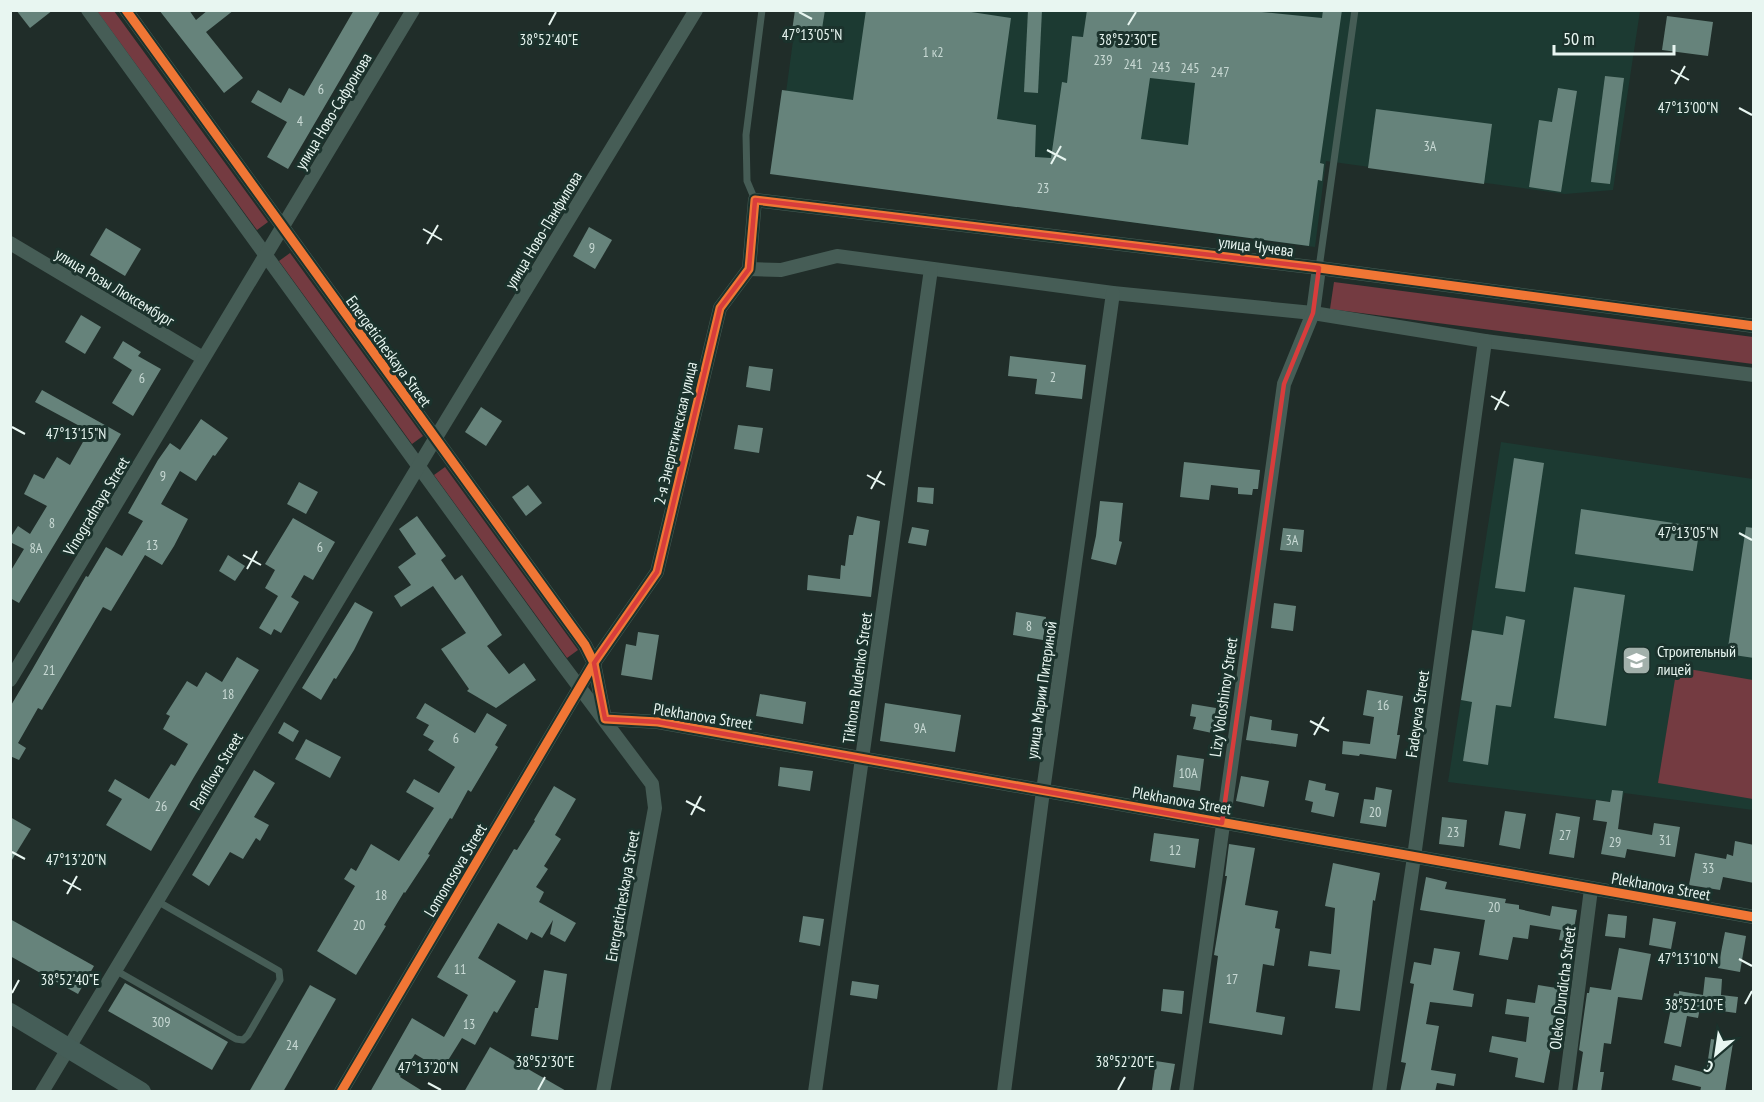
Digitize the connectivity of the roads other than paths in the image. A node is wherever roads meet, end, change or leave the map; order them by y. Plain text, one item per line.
1 (88, 10) edge
2 (126, 10) edge
3 (413, 10) edge
4 (696, 10) edge
5 (762, 10) edge
6 (1355, 10) edge
7 (755, 200) junction
8 (282, 228) junction
9 (10, 243) edge
10 (265, 256) junction
11 (1319, 268) junction
12 (749, 269) junction
13 (931, 269) junction
14 (1113, 294) junction
15 (1313, 313) junction
16 (1754, 326) edge
17 (1485, 341) junction
18 (203, 358) junction
19 (1754, 375) edge
20 (435, 439) junction
21 (418, 467) junction
22 (594, 663) junction
23 (10, 680) edge
24 (580, 689) junction
25 (605, 719) junction
26 (862, 758) junction
27 (1043, 791) junction
28 (1222, 823) junction
29 (1414, 857) junction
30 (1591, 889) junction
31 (157, 901) junction
32 (1754, 917) edge
33 (115, 970) junction
34 (10, 1013) edge
35 (69, 1048) junction
36 (42, 1092) edge
37 (141, 1092) edge
38 (341, 1092) edge
39 (603, 1092) edge
40 (815, 1092) edge
41 (1004, 1092) edge
42 (1186, 1092) edge
43 (1379, 1092) edge
44 (1565, 1092) edge

1 - 10 street, Energeticheskaya Street
2 - 8 street, Energeticheskaya Street
3 - 8 street, улица Ново-Сафронова
4 - 20 street, улица Ново-Панфилова
5 - 7 lane
6 - 11 lane
7 - 11 street, улица Чучева
7 - 12 street
8 - 10 street, улица Ново-Сафронова
8 - 20 street, Energeticheskaya Street
9 - 18 street, улица Розы Люксембург
10 - 18 street, Vinogradnaya Street
10 - 21 street, Energeticheskaya Street
11 - 15 street
11 - 16 street, улица Чучева
12 - 13 street
12 - 22 street, 2-я Энергетическая улица
13 - 14 street
13 - 26 street, Tikhona Rudenko Street
14 - 15 street
14 - 27 street, улица Марии Питериной
15 - 17 street
15 - 28 street, Lizy Voloshinoy Street
17 - 19 street
17 - 29 street, Fadeyeva Street
18 - 23 street, Vinogradnaya Street
20 - 21 street, улица Ново-Панфилова
20 - 22 street, Energeticheskaya Street
21 - 24 street, Energeticheskaya Street
21 - 31 street, Panfilova Street
22 - 24 street, Lomonosova Street
22 - 25 street, Energeticheskaya Street
24 - 25 street, Energeticheskaya Street
24 - 38 street, Lomonosova Street
25 - 26 street, Plekhanova Street
25 - 39 street, Energeticheskaya Street
26 - 27 street, Plekhanova Street
26 - 40 street, Tikhona Rudenko Street
27 - 28 street, Plekhanova Street
27 - 41 street, улица Марии Питериной
28 - 29 street, Plekhanova Street
28 - 42 street, Lizy Voloshinoy Street
29 - 30 street, Plekhanova Street
29 - 43 street, Fadeyeva Street
30 - 32 street, Plekhanova Street
30 - 44 street, Oleko Dundicha Street
31 - 33 street, Panfilova Street
31 - 33 lane
33 - 35 street, Panfilova Street
34 - 35 main road
35 - 36 street, Panfilova Street
35 - 37 main road

